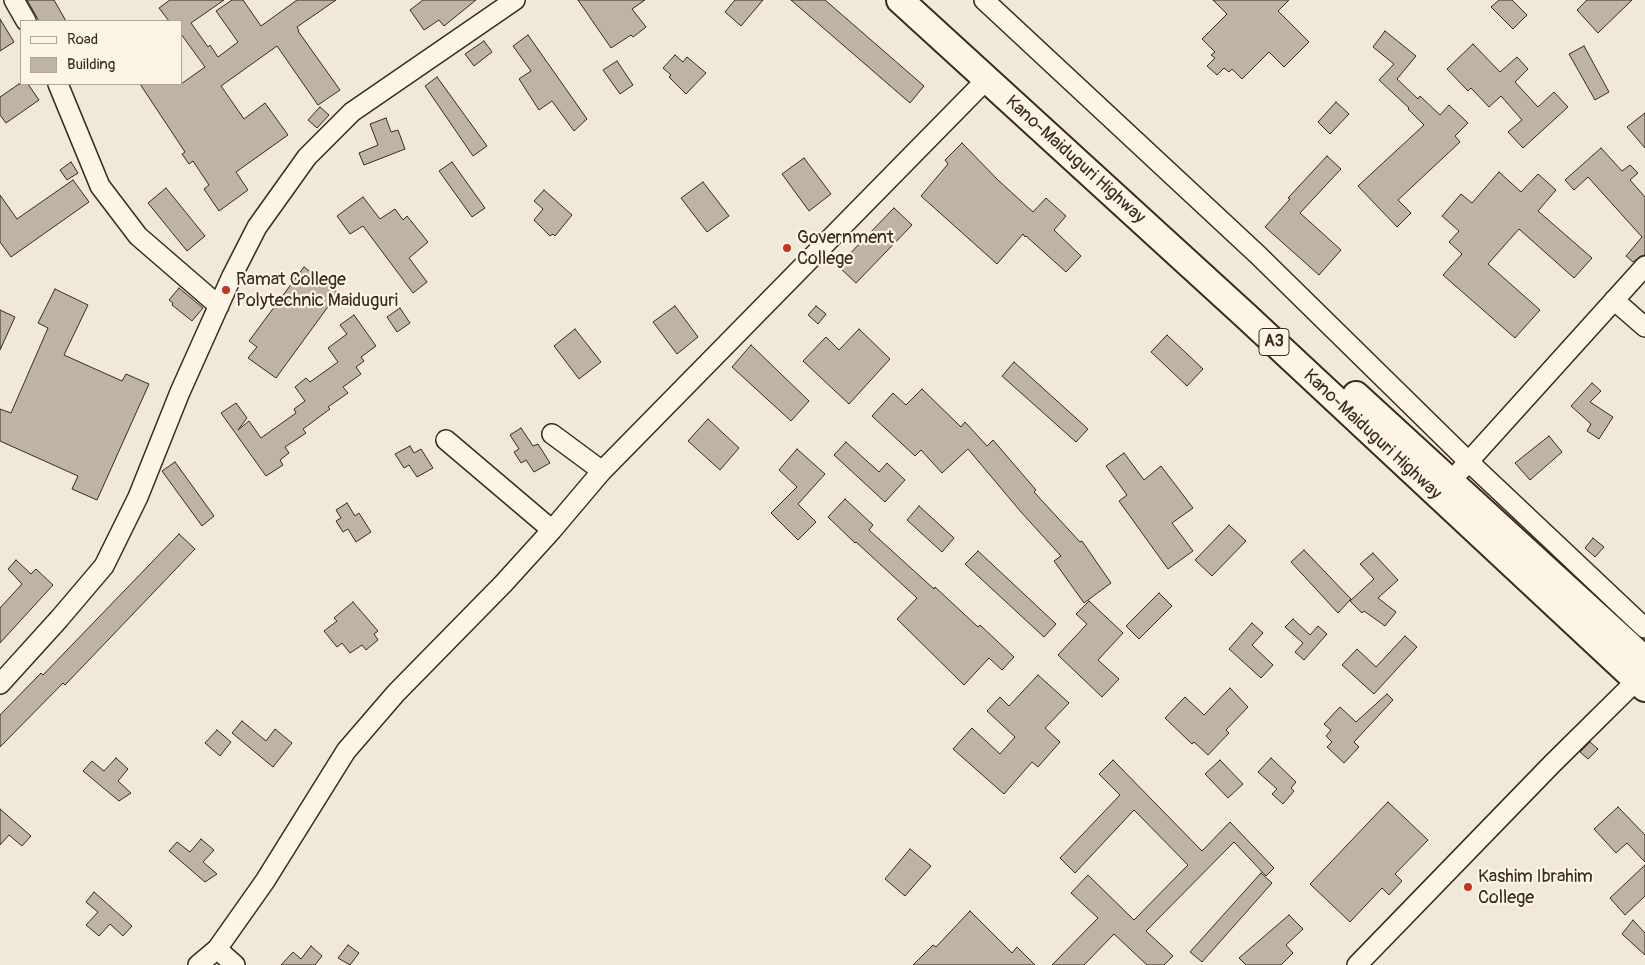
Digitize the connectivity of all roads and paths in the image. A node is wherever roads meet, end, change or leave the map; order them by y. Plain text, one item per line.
1 (14, 0) edge
2 (515, 0) edge
3 (900, 0) edge
4 (923, 0) edge
5 (984, 0) edge
6 (25, 20) edge
7 (986, 80) junction
8 (58, 85) edge
9 (1645, 266) edge
10 (1614, 300) junction
11 (219, 306) junction
12 (1645, 327) edge
13 (552, 434) dead end
14 (446, 440) dead end
15 (1469, 462) junction
16 (602, 471) junction
17 (1450, 482) junction
18 (552, 530) junction
19 (1645, 628) edge
20 (1642, 676) edge
21 (0, 684) edge
22 (216, 950) junction
23 (198, 965) edge
24 (235, 965) edge
25 (1357, 965) edge

1 - 6 street
2 - 11 street
3 - 7 highway, Kano-Maiduguri Highway / A3
4 - 17 highway, Kano-Maiduguri Highway / A3
5 - 15 street
7 - 16 street
7 - 20 highway, Kano-Maiduguri Highway / A3
8 - 11 street
9 - 10 street
10 - 12 street
10 - 15 street
11 - 21 street
13 - 16 street
14 - 18 street
15 - 17 street
15 - 19 street
16 - 18 street
17 - 20 highway, Kano-Maiduguri Highway / A3
18 - 22 street
20 - 25 street
22 - 23 street
22 - 24 street

